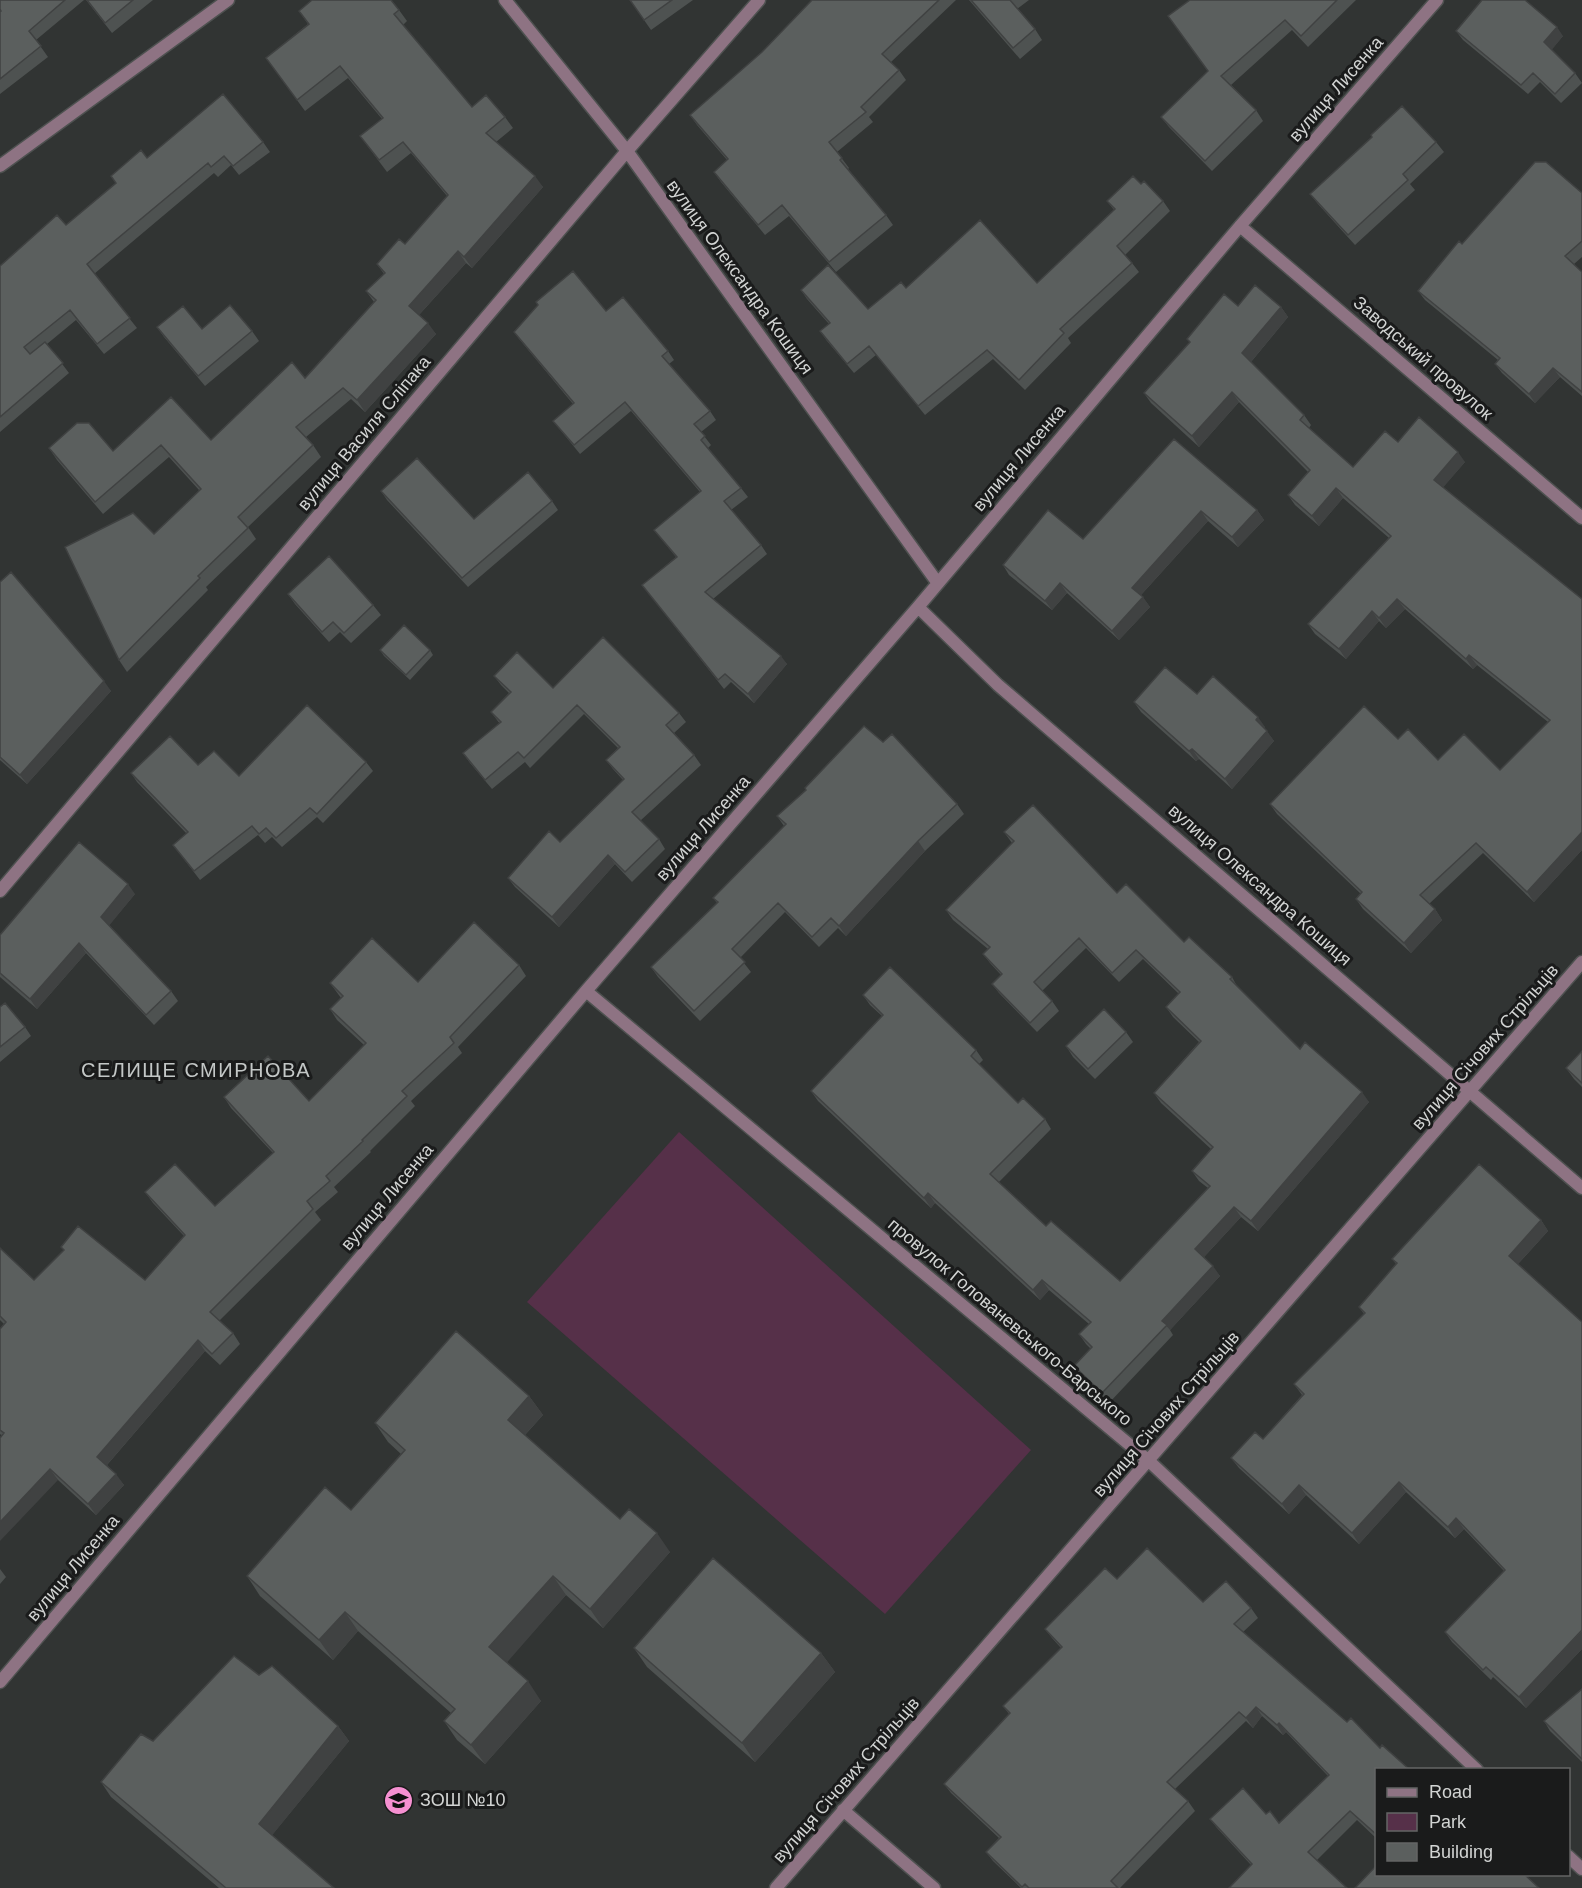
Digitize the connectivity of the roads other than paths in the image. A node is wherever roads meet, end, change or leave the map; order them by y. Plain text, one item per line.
1 (228, 0) edge
2 (505, 0) edge
3 (759, 0) edge
4 (1437, 0) edge
5 (627, 151) junction
6 (0, 166) edge
7 (1240, 226) junction
8 (1582, 518) edge
9 (937, 582) junction
10 (918, 607) junction
11 (0, 891) edge
12 (1582, 962) edge
13 (586, 991) junction
14 (1471, 1091) junction
15 (1582, 1188) edge
16 (1149, 1461) junction
17 (0, 1682) edge
18 (1475, 1768) edge
19 (843, 1810) junction
20 (1570, 1857) edge
21 (1582, 1869) edge
22 (776, 1888) edge
23 (933, 1888) edge

1 - 6 street
2 - 5 street, вулиця Олександра Кошиця
3 - 5 street, вулиця Василя Сліпака
4 - 7 street, вулиця Лисенка
5 - 9 street, вулиця Олександра Кошиця
5 - 11 street, вулиця Василя Сліпака
7 - 8 street, Заводський провулок
7 - 9 street, вулиця Лисенка
9 - 10 street, вулиця Лисенка
10 - 13 street, вулиця Лисенка
10 - 14 street, вулиця Олександра Кошиця
12 - 14 street, вулиця Січових Стрільців
13 - 16 street, провулок Голованевського-Барського
13 - 17 street, вулиця Лисенка
14 - 15 street, вулиця Олександра Кошиця
14 - 16 street, вулиця Січових Стрільців
16 - 18 street, провулок Голованевського-Барського
16 - 19 street, вулиця Січових Стрільців
19 - 22 street, вулиця Січових Стрільців
19 - 23 street
20 - 21 street

